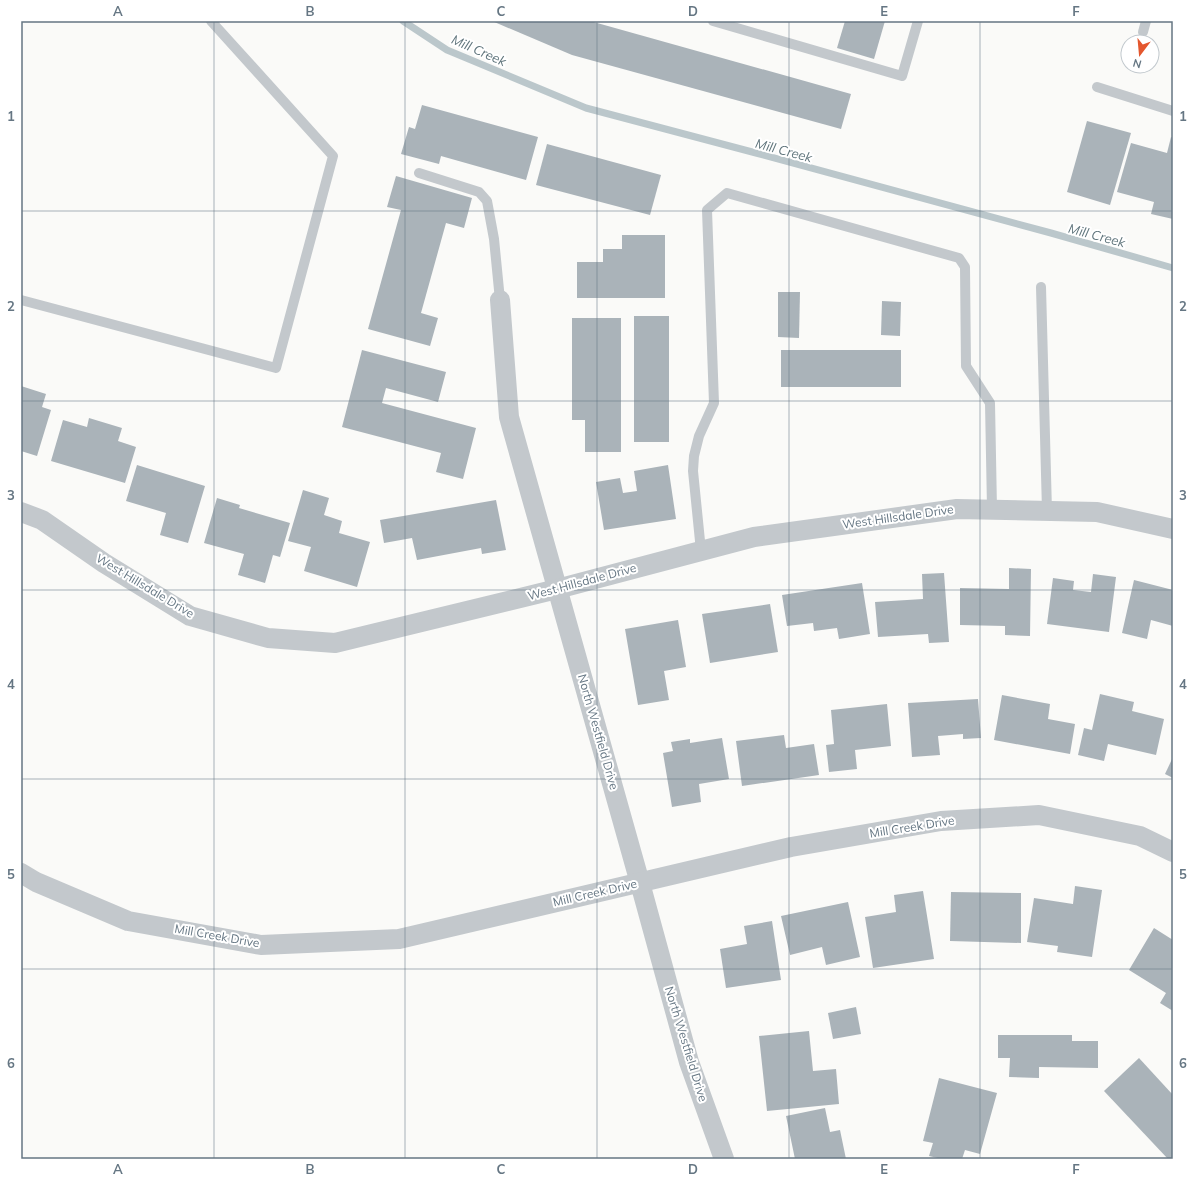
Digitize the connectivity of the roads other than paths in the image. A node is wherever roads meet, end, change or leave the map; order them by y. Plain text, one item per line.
1 (211, 21) edge
2 (714, 21) edge
3 (918, 21) edge
4 (1146, 21) edge
5 (1143, 32) dead end
6 (1097, 87) dead end
7 (1173, 111) edge
8 (419, 173) dead end
9 (1041, 287) dead end
10 (21, 300) edge
11 (500, 300) joint
12 (992, 509) junction
13 (1047, 511) junction
14 (21, 512) edge
15 (1173, 529) edge
16 (702, 551) junction
17 (557, 589) junction
18 (1173, 852) edge
19 (21, 873) edge
20 (640, 883) junction
21 (724, 1159) edge

1 - 10 lane
2 - 3 lane
4 - 5 lane
6 - 7 lane
8 - 11 lane
9 - 13 lane
11 - 17 street, North Westfield Drive
12 - 13 street, West Hillsdale Drive
12 - 16 street, West Hillsdale Drive
12 - 16 lane
13 - 15 street, West Hillsdale Drive
14 - 17 street, West Hillsdale Drive
16 - 17 street, West Hillsdale Drive
17 - 20 street, North Westfield Drive
18 - 20 street, Mill Creek Drive
19 - 20 street, Mill Creek Drive
20 - 21 street, North Westfield Drive

